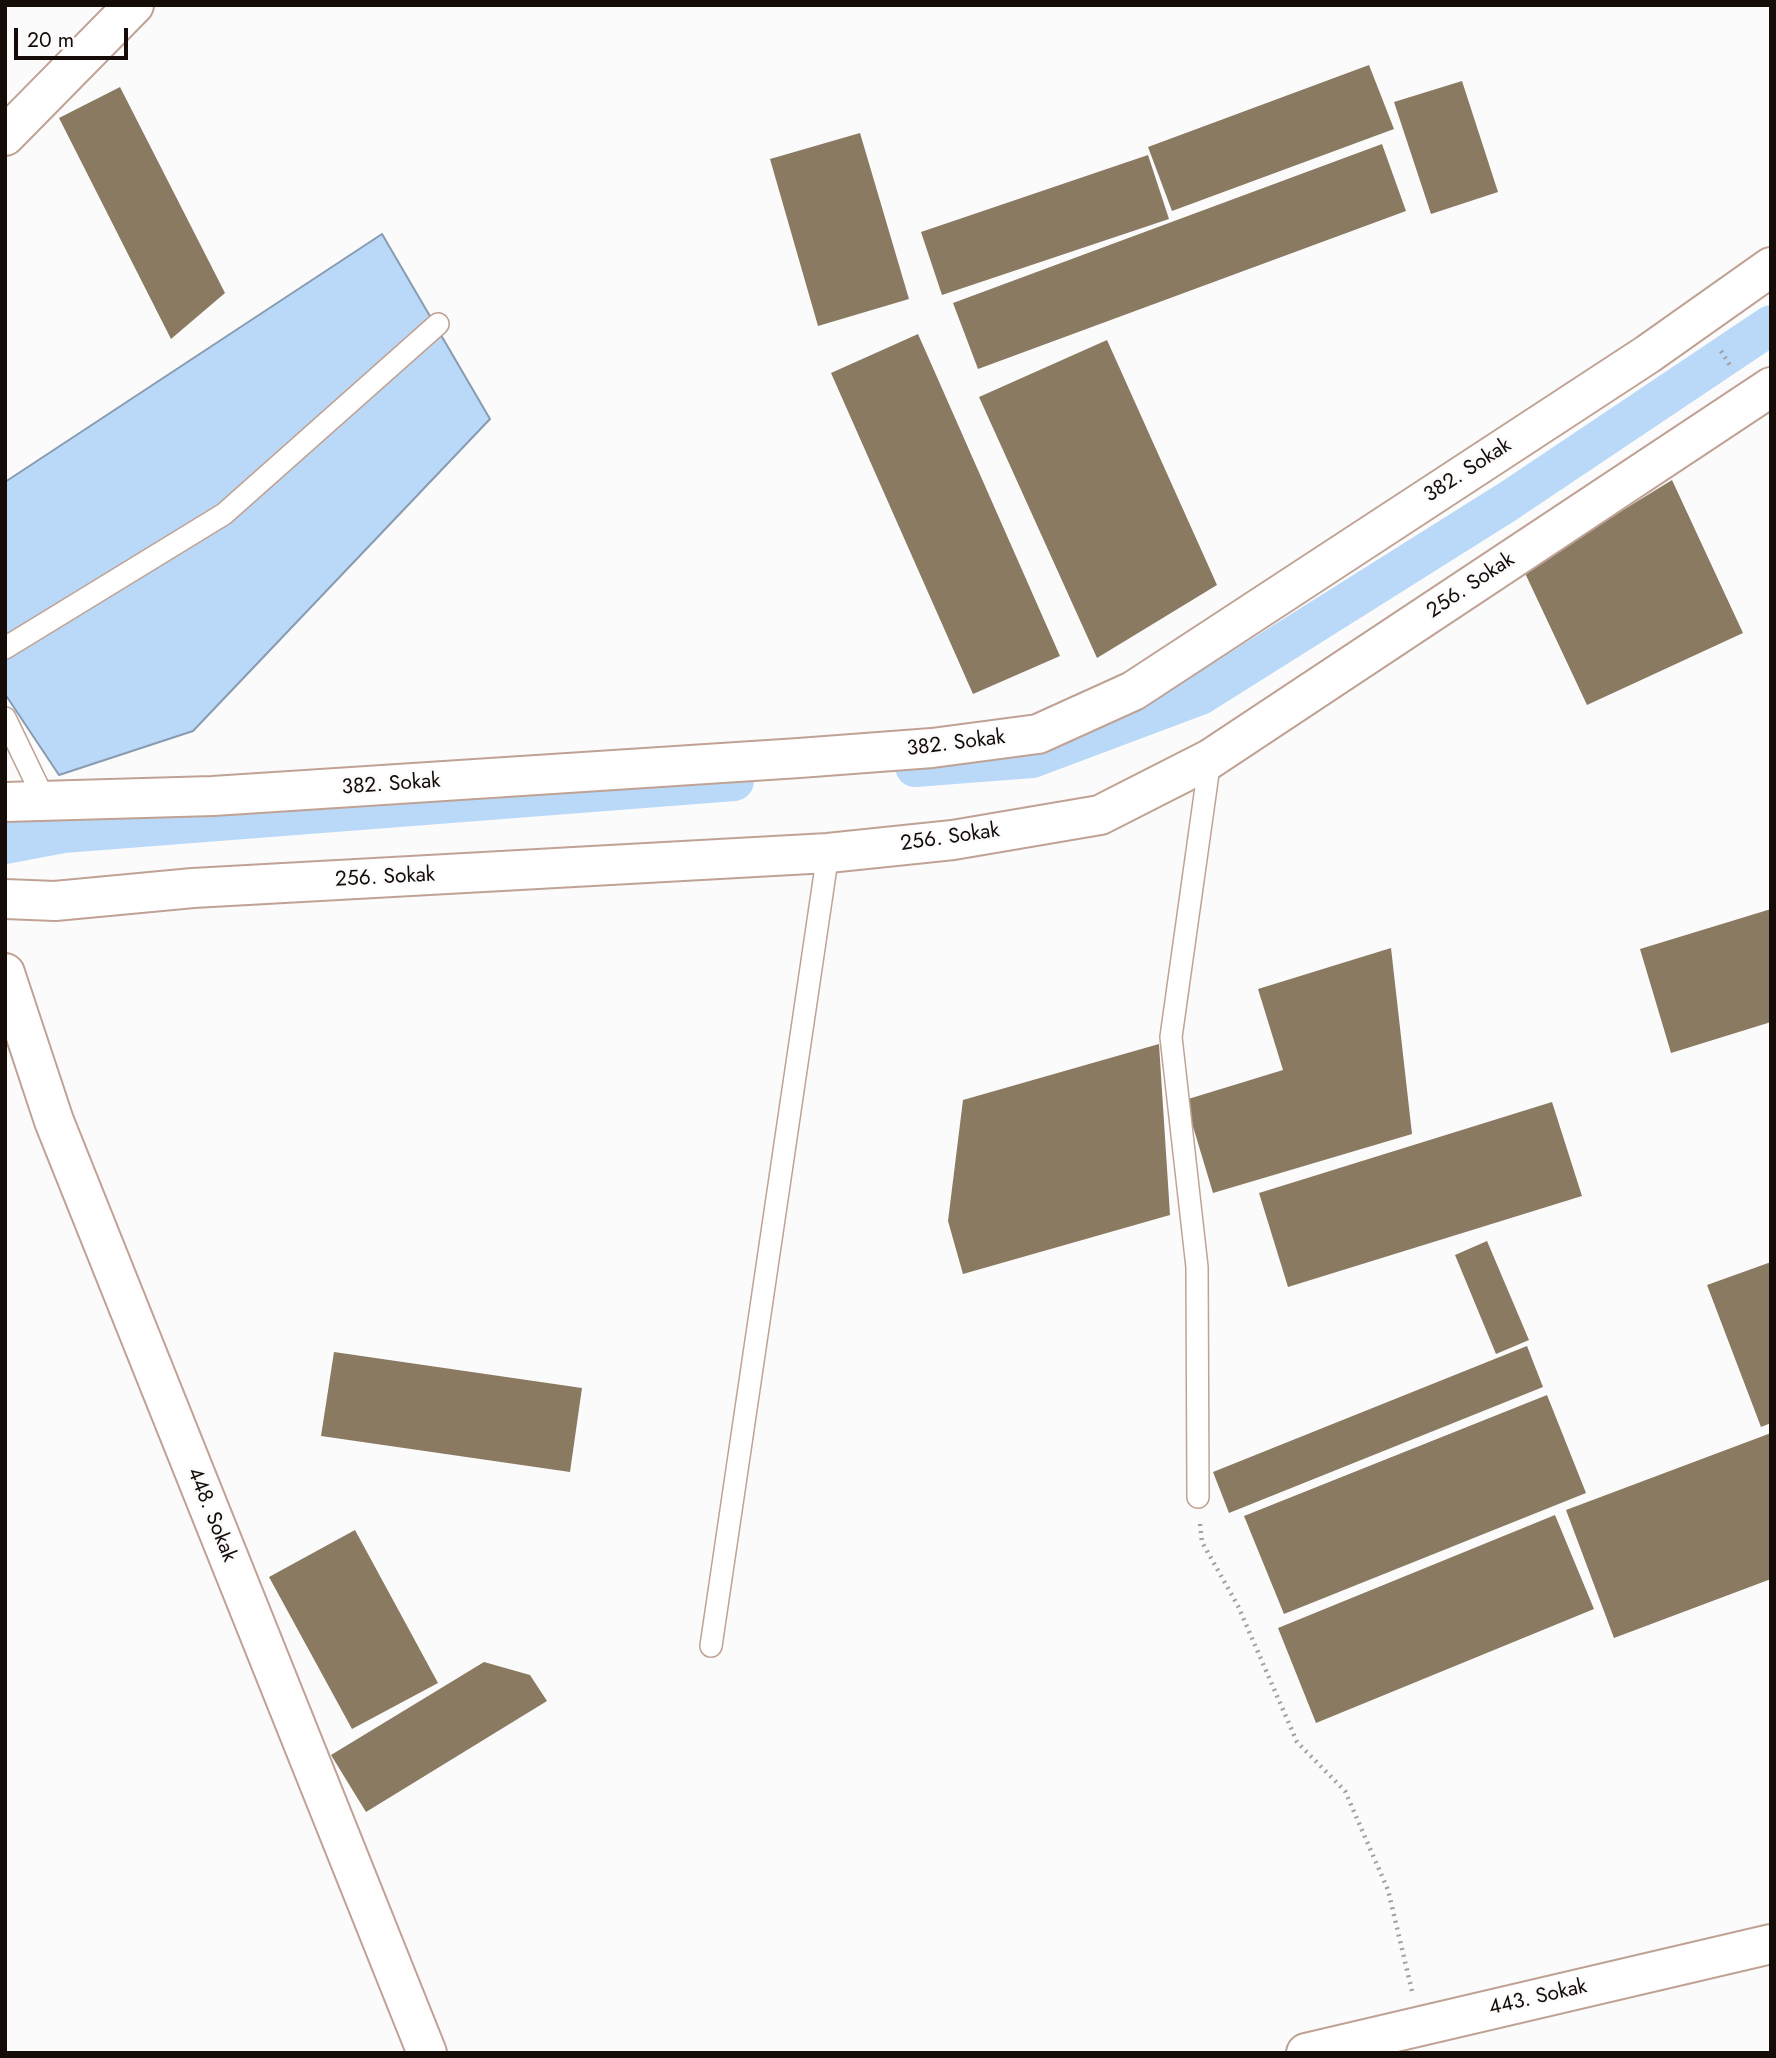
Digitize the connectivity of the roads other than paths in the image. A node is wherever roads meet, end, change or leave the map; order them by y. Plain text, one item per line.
1 (134, 5) edge
2 (5, 136) edge
3 (1771, 267) edge
4 (438, 324) dead end
5 (1771, 387) edge
6 (5, 648) edge
7 (5, 718) edge
8 (1210, 758) junction
9 (45, 801) junction
10 (5, 802) edge
11 (828, 853) junction
12 (5, 899) edge
13 (5, 973) edge
14 (1198, 1497) road end
15 (711, 1646) dead end
16 (1771, 1944) edge
17 (427, 2053) edge
18 (1306, 2053) edge

1 - 2 street
3 - 9 street, 382. Sokak
4 - 6 lane
5 - 8 street, 256. Sokak
7 - 9 lane
8 - 11 street, 256. Sokak
8 - 14 lane
9 - 10 street, 382. Sokak
11 - 12 street, 256. Sokak
11 - 15 lane
13 - 17 street, 448. Sokak
16 - 18 street, 443. Sokak

